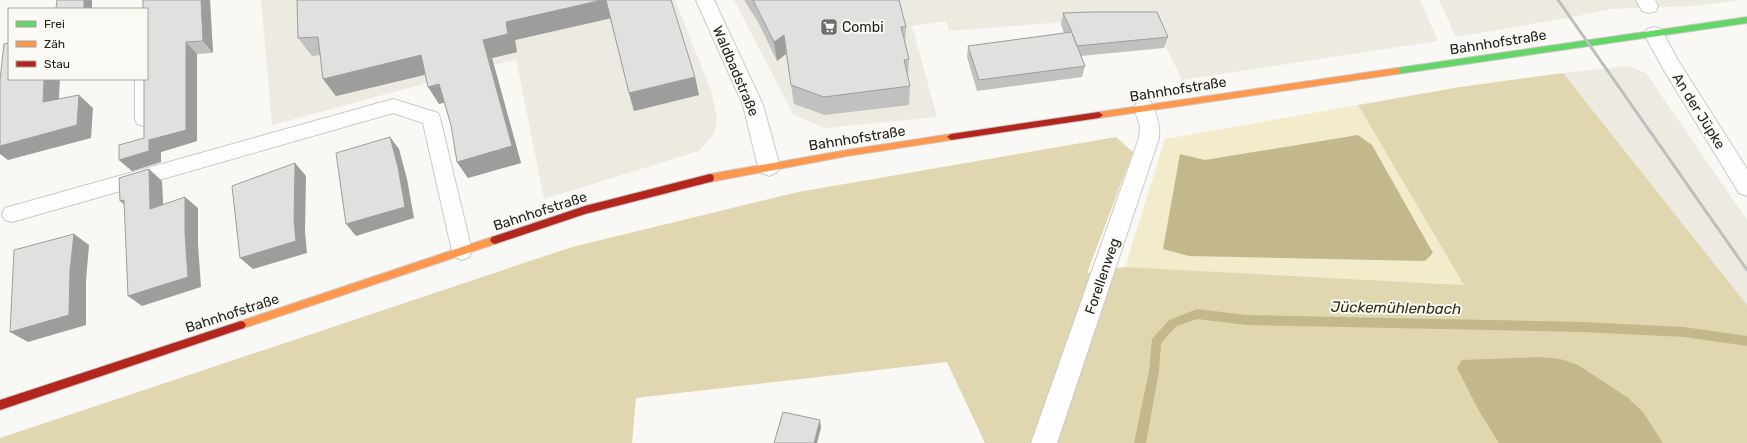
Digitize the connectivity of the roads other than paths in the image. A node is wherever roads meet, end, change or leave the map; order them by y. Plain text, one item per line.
1 (705, 0) edge
2 (1747, 20) edge
3 (1654, 34) junction
4 (144, 80) edge
5 (1144, 108) junction
6 (144, 119) edge
7 (769, 167) junction
8 (1747, 187) edge
9 (12, 214) dead end
10 (462, 251) junction
11 (0, 405) edge
12 (1044, 443) edge

1 - 7 street, Waldbadstraße
2 - 3 street, Bahnhofstraße
3 - 5 street, Bahnhofstraße
3 - 8 street, An der Jüpke
4 - 6 lane
5 - 7 street, Bahnhofstraße
5 - 12 street, Forellenweg
7 - 10 street, Bahnhofstraße
9 - 10 lane
10 - 11 street, Bahnhofstraße

